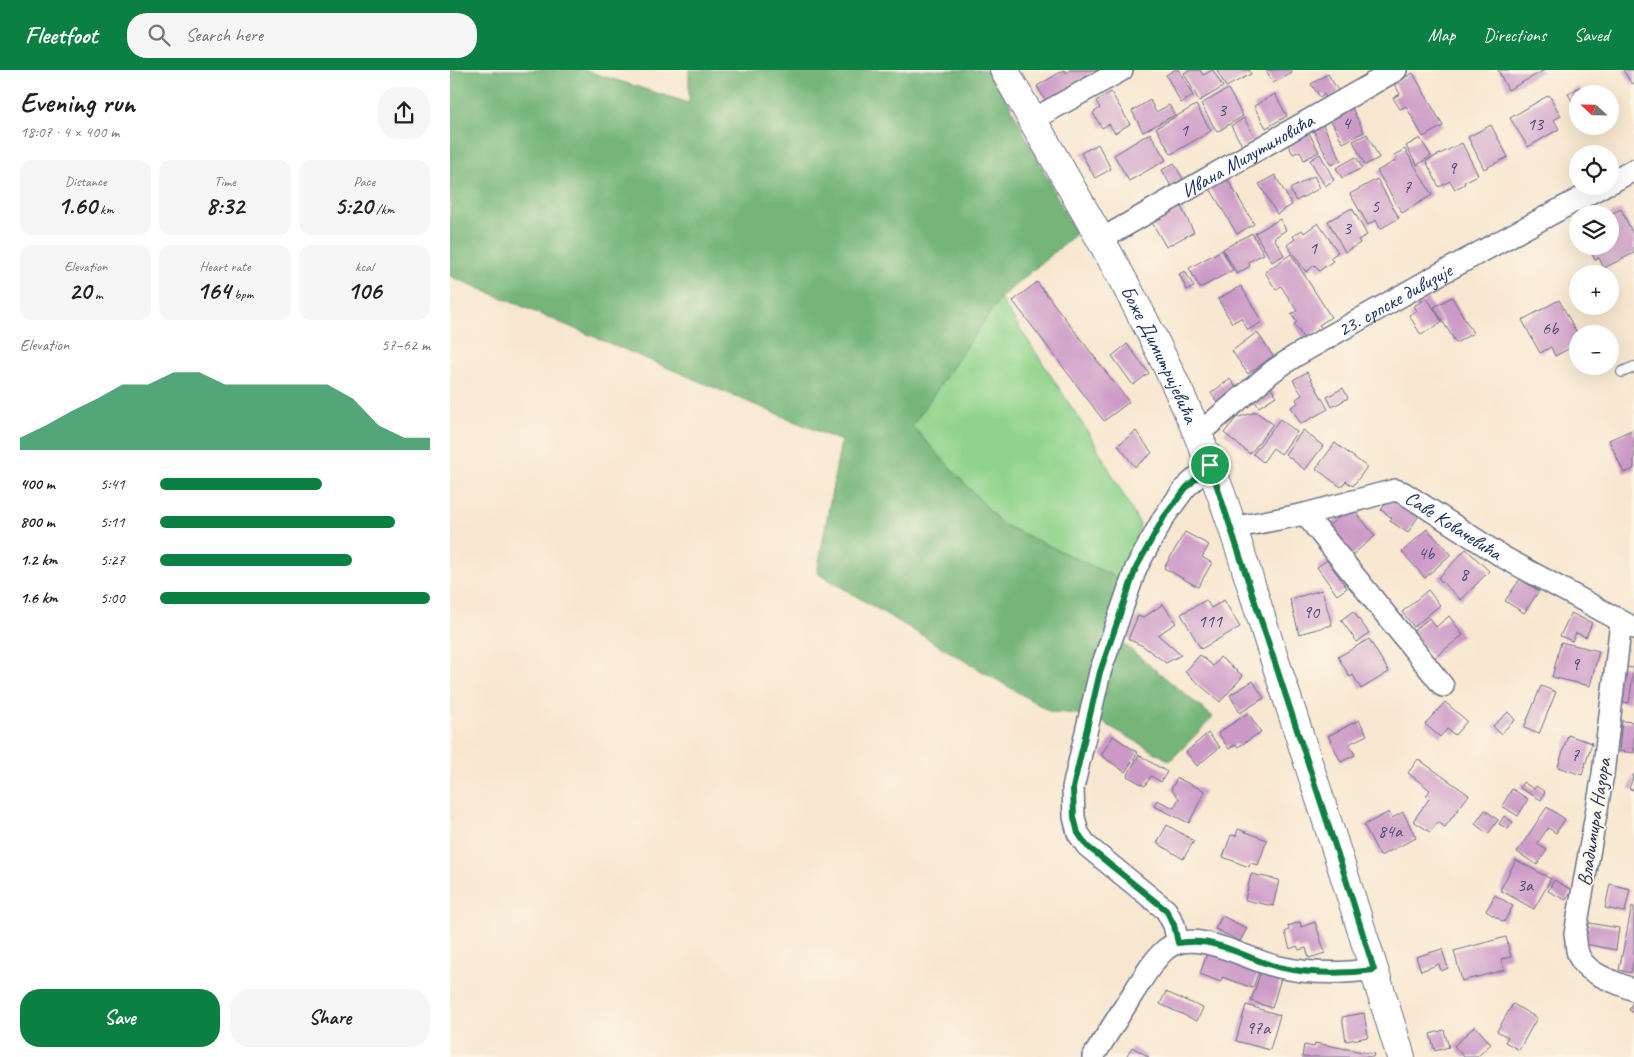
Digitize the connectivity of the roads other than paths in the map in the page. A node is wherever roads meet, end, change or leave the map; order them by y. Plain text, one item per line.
1 (1004, 70) edge
2 (1122, 70) edge
3 (1396, 70) edge
4 (1032, 120) junction
5 (1634, 170) edge
6 (1619, 178) edge
7 (1586, 195) edge
8 (1100, 240) junction
9 (1634, 367) edge
10 (1622, 372) dead end
11 (1198, 434) junction
12 (1210, 465) junction
13 (1305, 514) junction
14 (1232, 528) junction
15 (1628, 625) edge
16 (1443, 686) dead end
17 (1178, 943) junction
18 (1374, 970) junction
19 (1634, 990) edge
20 (1093, 1057) edge
21 (1401, 1057) edge

1 - 4 main road, Боже Димитријевића
2 - 4 street
3 - 8 street, Ивана Милутиновића
4 - 8 main road, Боже Димитријевића
5 - 6 street
7 - 11 street, 23. српске дивизије
8 - 11 main road, Боже Димитријевића
9 - 10 lane
11 - 12 main road, Боже Димитријевића
12 - 14 main road, Боже Димитријевића
12 - 17 street
13 - 14 street, Саве Ковачевића
13 - 15 street, Саве Ковачевића
13 - 16 street
14 - 18 main road, Боже Димитријевића
15 - 19 street, Владимира Назора
17 - 18 street
17 - 20 street
18 - 21 main road, Боже Димитријевића

